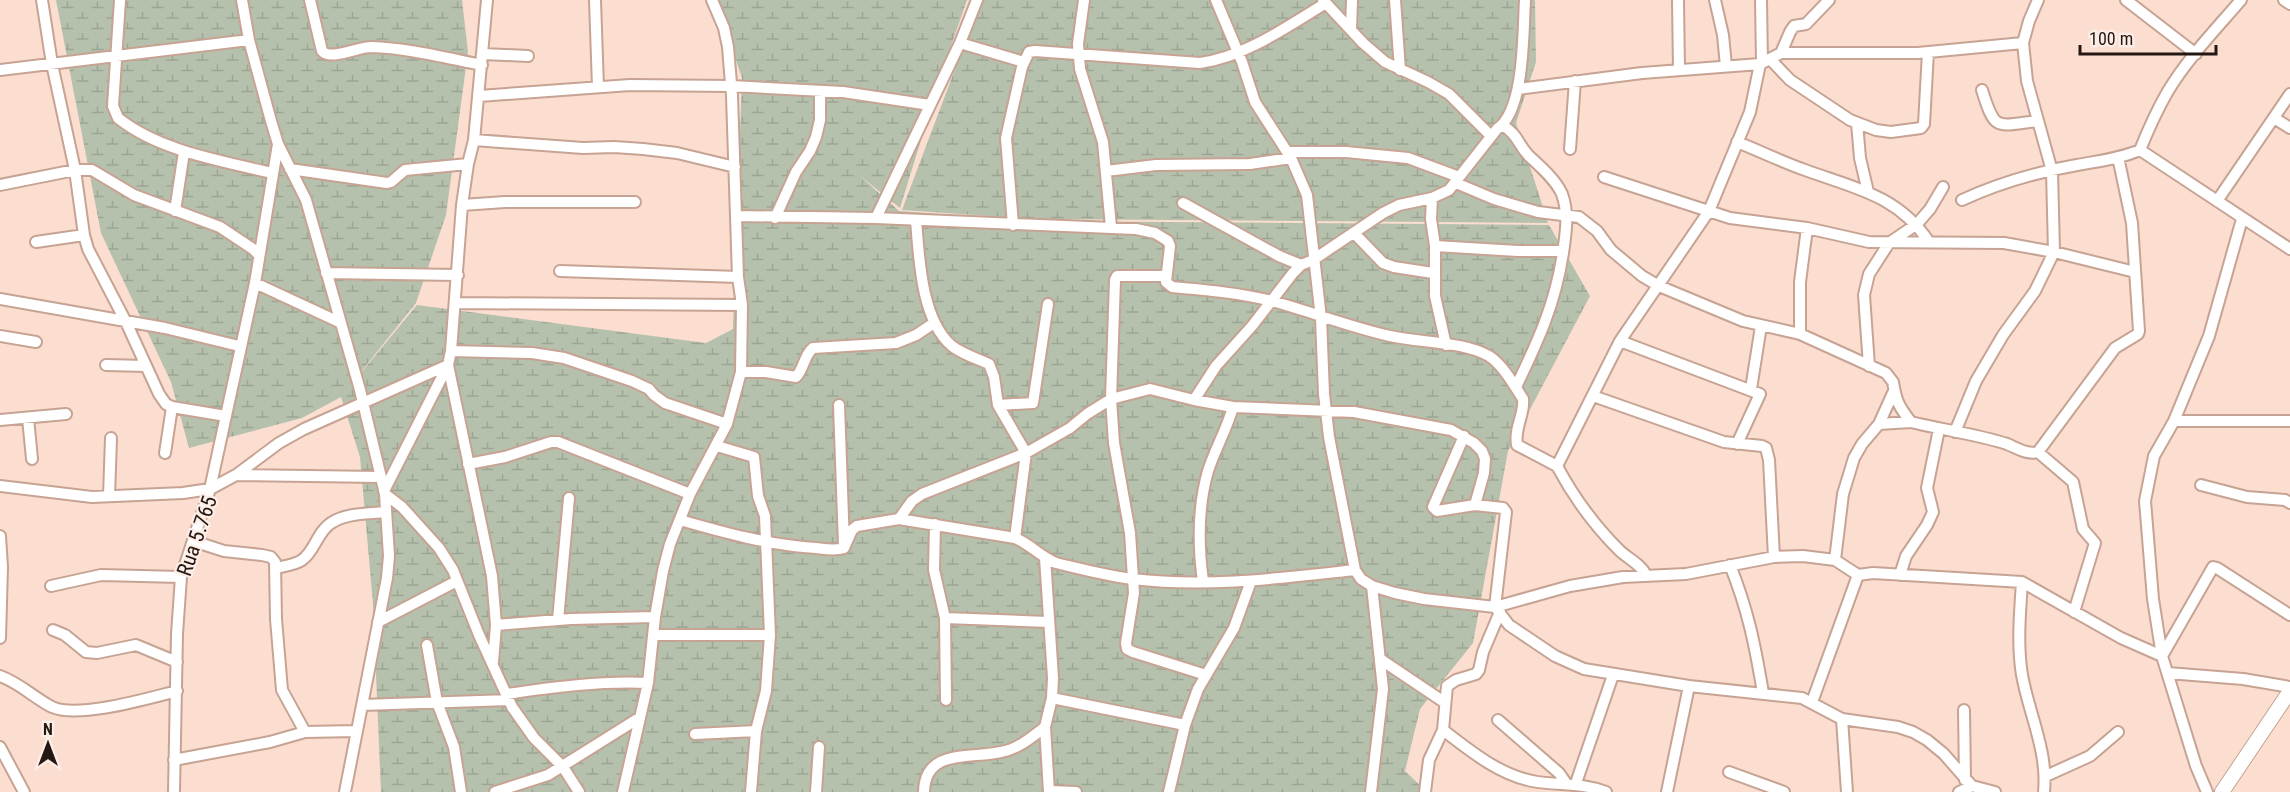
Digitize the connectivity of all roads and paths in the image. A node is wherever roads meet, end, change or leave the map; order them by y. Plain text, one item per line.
1 (42, 0) edge
2 (120, 0) edge
3 (242, 0) edge
4 (310, 0) edge
5 (488, 0) edge
6 (596, 0) edge
7 (712, 0) edge
8 (976, 0) edge
9 (1084, 0) edge
10 (1216, 0) edge
11 (1352, 0) edge
12 (1395, 0) edge
13 (1525, 0) edge
14 (1678, 0) edge
15 (1715, 0) edge
16 (1761, 0) edge
17 (1830, 0) edge
18 (2038, 0) edge
19 (2126, 0) edge
20 (2241, 0) edge
21 (2284, 0) edge
22 (1325, 1) edge
23 (2290, 4) edge
24 (1351, 30) junction
25 (249, 40) junction
26 (960, 43) junction
27 (2023, 43) junction
28 (1237, 52) junction
29 (1929, 52) junction
30 (1781, 53) junction
31 (2196, 54) junction
32 (116, 56) junction
33 (528, 56) dead end
34 (1079, 56) junction
35 (483, 59) junction
36 (1024, 62) junction
37 (1764, 62) junction
38 (52, 64) junction
39 (1726, 66) junction
40 (0, 70) edge
41 (1400, 70) junction
42 (1679, 70) junction
43 (1575, 81) junction
44 (731, 86) junction
45 (598, 87) junction
46 (1518, 89) junction
47 (1983, 90) dead end
48 (820, 91) junction
49 (2290, 94) edge
50 (479, 96) junction
51 (930, 105) junction
52 (2274, 118) junction
53 (2037, 121) junction
54 (1857, 123) junction
55 (1502, 125) junction
56 (2290, 128) edge
57 (1491, 136) junction
58 (474, 140) junction
59 (1737, 142) junction
60 (278, 144) junction
61 (1570, 149) dead end
62 (2140, 150) junction
63 (184, 152) junction
64 (1289, 155) junction
65 (2118, 158) junction
66 (468, 164) junction
67 (735, 167) junction
68 (290, 168) junction
69 (75, 170) junction
70 (1106, 171) junction
71 (2052, 171) junction
72 (272, 173) junction
73 (1604, 177) dead end
74 (1457, 180) junction
75 (0, 185) edge
76 (1943, 187) dead end
77 (1868, 192) junction
78 (1432, 198) junction
79 (1962, 200) dead end
80 (2217, 201) junction
81 (635, 202) dead end
82 (1183, 203) dead end
83 (462, 205) junction
84 (175, 211) junction
85 (1709, 211) junction
86 (736, 216) junction
87 (1568, 216) junction
88 (775, 218) junction
89 (876, 218) junction
90 (2242, 219) junction
91 (916, 220) junction
92 (1917, 224) junction
93 (1013, 225) junction
94 (1111, 227) junction
95 (1808, 228) junction
96 (1354, 234) junction
97 (84, 235) junction
98 (36, 242) dead end
99 (1929, 242) junction
100 (1889, 243) junction
101 (1435, 246) junction
102 (2290, 249) edge
103 (1563, 251) junction
104 (2054, 252) junction
105 (259, 255) junction
106 (1313, 260) junction
107 (1301, 266) junction
108 (560, 271) dead end
109 (2135, 272) junction
110 (326, 273) junction
111 (1433, 273) junction
112 (458, 275) junction
113 (1166, 276) junction
114 (738, 277) junction
115 (255, 283) junction
116 (1659, 286) junction
117 (0, 299) edge
118 (1272, 302) junction
119 (455, 303) junction
120 (1048, 304) dead end
121 (742, 305) junction
122 (1321, 318) junction
123 (126, 322) junction
124 (339, 322) junction
125 (934, 323) junction
126 (1761, 326) junction
127 (1800, 334) junction
128 (0, 336) edge
129 (1620, 341) junction
130 (36, 342) dead end
131 (1446, 345) junction
132 (239, 346) junction
133 (451, 351) junction
134 (448, 364) junction
135 (106, 365) dead end
136 (146, 366) junction
137 (1869, 366) junction
138 (741, 372) junction
139 (1516, 387) junction
140 (1751, 389) junction
141 (1893, 393) junction
142 (1593, 396) junction
143 (1111, 399) junction
144 (1194, 400) junction
145 (363, 404) junction
146 (839, 405) dead end
147 (998, 405) junction
148 (172, 407) junction
149 (1233, 407) junction
150 (1326, 412) junction
151 (66, 414) dead end
152 (226, 416) junction
153 (28, 418) junction
154 (0, 420) edge
155 (2174, 421) junction
156 (2290, 421) edge
157 (1911, 422) junction
158 (727, 424) junction
159 (1879, 424) junction
160 (1939, 429) junction
161 (1955, 432) junction
162 (1464, 436) junction
163 (111, 438) dead end
164 (1737, 444) junction
165 (717, 446) junction
166 (2038, 452) junction
167 (165, 453) dead end
168 (1026, 453) junction
169 (32, 459) dead end
170 (468, 464) junction
171 (1557, 466) junction
172 (236, 475) junction
173 (380, 477) junction
174 (2201, 485) dead end
175 (0, 486) edge
176 (210, 489) junction
177 (384, 493) junction
178 (690, 494) junction
179 (109, 496) junction
180 (569, 498) dead end
181 (2290, 503) edge
182 (1475, 505) junction
183 (385, 512) junction
184 (899, 519) junction
185 (680, 520) junction
186 (935, 524) junction
187 (0, 536) edge
188 (1015, 538) junction
189 (193, 541) junction
190 (765, 542) junction
191 (844, 548) junction
192 (1, 557) edge
193 (1774, 557) junction
194 (1045, 558) junction
195 (1835, 560) junction
196 (1730, 565) junction
197 (276, 568) junction
198 (1355, 570) junction
199 (1646, 575) junction
200 (1857, 575) junction
201 (1900, 575) junction
202 (181, 577) junction
203 (1132, 579) junction
204 (457, 581) junction
205 (1203, 581) junction
206 (1251, 581) junction
207 (2022, 582) junction
208 (51, 586) dead end
209 (1372, 586) junction
210 (1497, 610) junction
211 (2074, 612) junction
212 (2290, 615) edge
213 (655, 617) junction
214 (945, 618) junction
215 (558, 620) junction
216 (378, 622) junction
217 (1048, 622) junction
218 (496, 625) junction
219 (53, 630) dead end
220 (0, 632) edge
221 (654, 634) junction
222 (770, 634) junction
223 (0, 638) edge
224 (427, 645) dead end
225 (2162, 656) junction
226 (1380, 658) junction
227 (177, 662) junction
228 (493, 662) junction
229 (2168, 673) junction
230 (1206, 675) junction
231 (1613, 675) junction
232 (0, 676) edge
233 (648, 684) junction
234 (1689, 686) junction
235 (2290, 689) edge
236 (177, 691) junction
237 (1763, 693) junction
238 (508, 697) junction
239 (1052, 698) junction
240 (946, 700) dead end
241 (437, 702) junction
242 (1444, 702) junction
243 (1812, 702) junction
244 (362, 705) junction
245 (1964, 710) dead end
246 (639, 718) junction
247 (1842, 719) junction
248 (1498, 720) dead end
249 (1185, 725) junction
250 (1045, 726) junction
251 (1443, 730) junction
252 (356, 731) junction
253 (756, 731) junction
254 (305, 732) junction
255 (2118, 732) dead end
256 (695, 734) dead end
257 (0, 747) edge
258 (819, 747) dead end
259 (3, 759) edge
260 (174, 760) junction
261 (563, 767) junction
262 (1729, 772) dead end
263 (2046, 776) junction
264 (1571, 783) junction
265 (1969, 783) junction
266 (1591, 789) edge
267 (1049, 791) edge
268 (24, 792) edge
269 (174, 792) edge
270 (345, 792) edge
271 (461, 792) edge
272 (495, 792) edge
273 (579, 792) edge
274 (623, 792) edge
275 (751, 792) edge
276 (816, 792) edge
277 (924, 792) edge
278 (1077, 792) edge
279 (1169, 792) edge
280 (1371, 792) edge
281 (1425, 792) edge
282 (1606, 792) edge
283 (1667, 792) edge
284 (1785, 792) edge
285 (1847, 792) edge
286 (1960, 792) edge
287 (1995, 792) edge
288 (2044, 792) edge
289 (2207, 792) edge
290 (2222, 792) edge

1 - 38 street
2 - 32 street
3 - 25 street
4 - 35 street
5 - 35 street
6 - 45 street
7 - 44 street
8 - 26 street
9 - 34 street
10 - 28 street
11 - 24 street
12 - 41 street
13 - 46 street
14 - 42 street
15 - 39 street
16 - 37 street
17 - 30 street
18 - 27 street
19 - 31 street
20 - 31 street
21 - 23 street
22 - 24 street
22 - 28 street
24 - 41 street
25 - 32 street
25 - 60 street
26 - 36 street
26 - 51 street
27 - 29 street
27 - 53 street
28 - 34 street
28 - 64 street
29 - 30 street
29 - 54 street
30 - 37 street
31 - 62 street
32 - 38 street
32 - 63 street
33 - 35 street
34 - 36 street
34 - 70 street
35 - 50 street
36 - 93 street
37 - 39 street
37 - 54 street
37 - 59 street
38 - 40 street
38 - 69 street
39 - 42 street
41 - 57 street
42 - 43 street
43 - 46 street
43 - 61 street
44 - 45 street
44 - 48 street
44 - 67 street
45 - 50 street
46 - 55 street
47 - 53 street
48 - 51 street
48 - 88 street
49 - 52 street
50 - 58 street
51 - 89 street
52 - 56 street
52 - 80 street
53 - 71 street
54 - 77 street
55 - 57 street
55 - 87 street
57 - 74 street
58 - 66 street
58 - 67 street
59 - 77 street
59 - 85 street
60 - 68 street
60 - 72 street
62 - 65 street
62 - 80 street
63 - 72 street
63 - 84 street
64 - 70 street
64 - 74 street
64 - 106 street
65 - 71 street
65 - 109 street
66 - 68 street
66 - 83 street
67 - 86 street
68 - 110 street
69 - 75 street
69 - 84 street
69 - 97 street
70 - 94 street
71 - 79 street
71 - 104 street
72 - 105 street
73 - 85 street
74 - 78 street
74 - 87 street
76 - 92 street
77 - 92 street
78 - 96 street
78 - 101 street
80 - 90 street
81 - 83 street
82 - 107 street
83 - 112 street
84 - 105 street
85 - 95 street
85 - 116 street
86 - 88 street
86 - 114 street
87 - 103 street
87 - 116 street
88 - 89 street
89 - 91 street
90 - 102 street
90 - 155 street
91 - 93 street
91 - 125 street
92 - 99 street
92 - 100 street
93 - 94 street
94 - 113 street
95 - 100 street
95 - 127 street
96 - 106 street
96 - 111 street
97 - 98 street
97 - 123 street
99 - 100 street
99 - 104 street
100 - 137 street
101 - 103 street
101 - 111 street
103 - 139 street
104 - 109 street
104 - 161 street
105 - 115 street
106 - 107 street
106 - 122 street
107 - 118 street
108 - 114 street
109 - 166 street
110 - 112 street
110 - 124 street
111 - 131 street
112 - 119 street
113 - 118 street
113 - 143 street
114 - 121 street
115 - 124 street
115 - 132 street
116 - 126 street
116 - 129 street
117 - 123 street
118 - 122 street
118 - 144 street
119 - 121 street
119 - 133 street
120 - 147 street
121 - 138 street
122 - 131 street
122 - 150 street
123 - 132 street
123 - 136 street
124 - 145 street
125 - 138 street
125 - 147 street
126 - 127 street
126 - 140 street
127 - 137 street
128 - 130 street
129 - 140 street
129 - 142 street
131 - 139 street
132 - 152 street
133 - 134 street
133 - 158 street
134 - 145 street, Rua 5.765
134 - 170 street
134 - 177 street
135 - 136 street
136 - 148 street
137 - 141 street
138 - 158 street
139 - 171 street
140 - 164 street
141 - 157 street
141 - 159 street
142 - 164 street
142 - 171 street
143 - 144 street
143 - 168 street
143 - 203 street
144 - 149 street
145 - 172 street, Rua 5.765
145 - 173 street
146 - 191 street
147 - 168 street
148 - 152 street
148 - 167 street
149 - 150 street
149 - 205 street
150 - 162 street
150 - 198 street
151 - 153 street
152 - 176 street
153 - 154 street
153 - 169 street
155 - 156 street
155 - 225 street
157 - 159 street
157 - 160 street
158 - 165 street
159 - 195 street
160 - 161 street
160 - 201 street
161 - 166 street
162 - 182 street
162 - 182 street
163 - 179 street
164 - 193 street
165 - 178 street
165 - 190 street
166 - 211 street
168 - 184 street
168 - 188 street
170 - 178 street
170 - 218 street
171 - 199 street
172 - 173 street
172 - 176 street, Rua 5.765
173 - 177 street
174 - 181 street
175 - 179 street
176 - 179 street
176 - 189 street, Rua 5.765
177 - 183 street
177 - 204 street
178 - 185 street
180 - 215 street
182 - 210 street
183 - 197 street
183 - 216 street
184 - 186 street
184 - 191 street
185 - 190 street
185 - 213 street
186 - 188 street
186 - 214 street
187 - 192 street
188 - 194 street
189 - 197 street
189 - 202 street, Rua 5.765
190 - 191 street
190 - 222 street
192 - 220 street
193 - 195 street
193 - 196 street
194 - 203 street
194 - 217 street
195 - 200 street
196 - 199 street
196 - 237 street
197 - 254 street
198 - 206 street
198 - 209 street
199 - 210 street
200 - 201 street
200 - 243 street
201 - 207 street
202 - 208 street
202 - 227 street, Rua 5.765
203 - 205 street
203 - 230 street
204 - 216 street
204 - 228 street
205 - 206 street
206 - 230 street
207 - 211 street
207 - 263 street
209 - 210 street
209 - 226 street
210 - 231 street
210 - 242 street
211 - 225 street
212 - 225 street
213 - 215 street
213 - 221 street
214 - 217 street
214 - 240 street
215 - 218 street
216 - 244 street
217 - 239 street
218 - 228 street
219 - 227 street
220 - 223 street
221 - 222 street
221 - 233 street
222 - 253 street
224 - 241 street
225 - 229 street
226 - 242 street
226 - 280 street
227 - 236 street, Rua 5.765
228 - 238 street
229 - 235 street
229 - 289 street
230 - 249 street
231 - 234 street
231 - 264 street
232 - 236 street
233 - 238 street
233 - 246 street
234 - 237 street
234 - 283 street
235 - 290 main road
236 - 260 street, Rua 5.765
237 - 243 street
238 - 241 street
238 - 261 street
239 - 249 street
239 - 250 street
241 - 244 street
241 - 271 street
242 - 251 street
243 - 247 street
244 - 252 street
245 - 265 street
246 - 261 street
246 - 274 street
247 - 265 street
247 - 285 street
248 - 264 street
249 - 279 street
250 - 267 street
250 - 277 street
251 - 264 street
251 - 281 street
252 - 254 street
252 - 270 street
253 - 256 street
253 - 275 street
254 - 260 street
255 - 263 street
257 - 259 street
258 - 276 street
259 - 268 street
260 - 269 street, Rua 5.765
261 - 272 street
261 - 273 street
262 - 284 street
263 - 288 street
264 - 266 street
265 - 286 street
265 - 287 street
266 - 282 street
267 - 278 street

